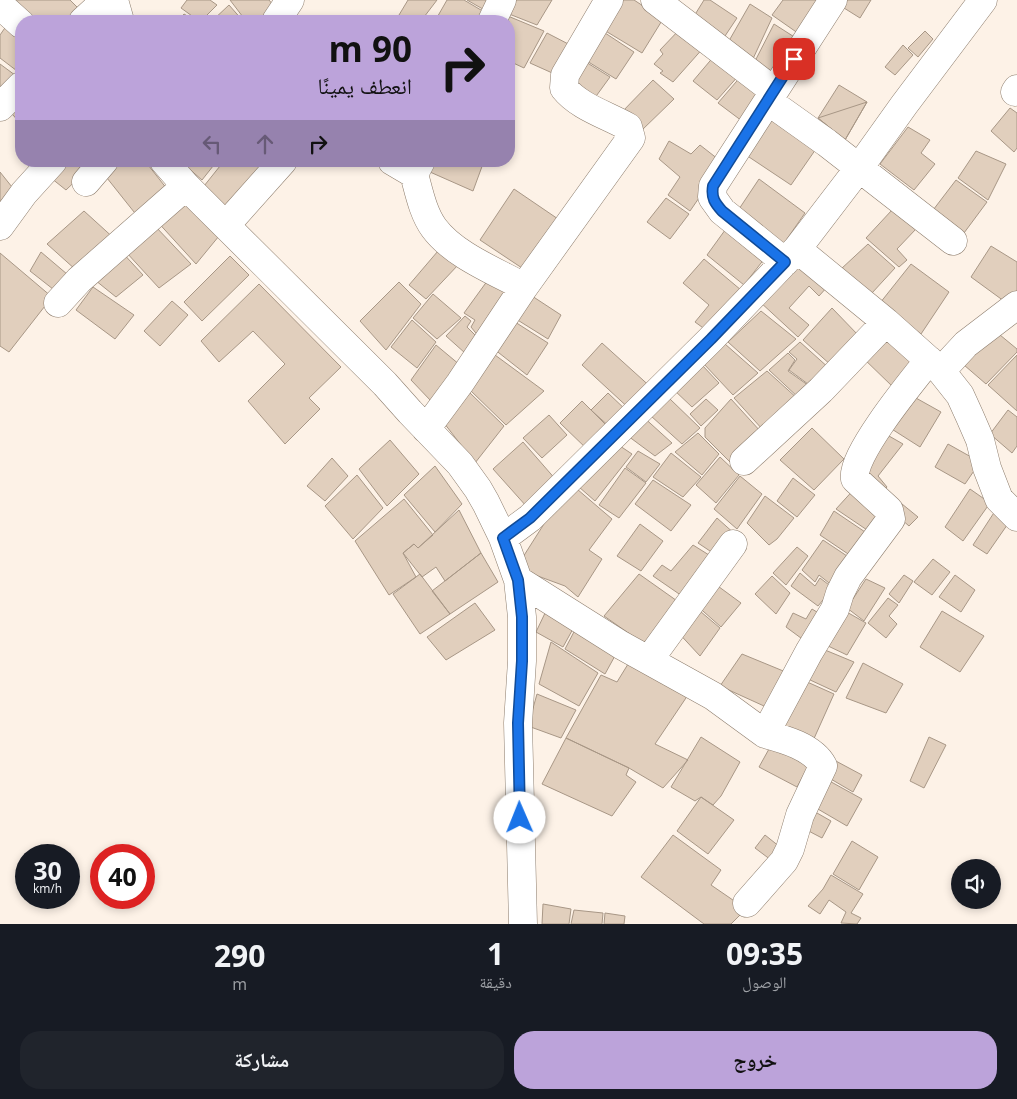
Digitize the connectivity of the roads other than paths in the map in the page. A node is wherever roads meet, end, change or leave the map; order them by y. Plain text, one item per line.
1 (106, 0) edge
2 (114, 0) edge
3 (290, 0) edge
4 (502, 0) edge
5 (609, 0) edge
6 (655, 0) edge
7 (833, 0) edge
8 (983, 0) edge
9 (0, 5) edge
10 (90, 15) edge
11 (118, 15) edge
12 (280, 15) edge
13 (495, 15) edge
14 (15, 19) edge
15 (15, 92) edge
16 (771, 96) junction
17 (0, 107) edge
18 (48, 167) edge
19 (99, 167) edge
20 (169, 167) edge
21 (278, 167) edge
22 (409, 167) edge
23 (859, 168) junction
24 (86, 182) dead end
25 (186, 186) junction
26 (226, 225) junction
27 (0, 226) edge
28 (953, 241) dead end
29 (791, 256) junction
30 (524, 287) junction
31 (58, 303) dead end
32 (1017, 305) edge
33 (886, 322) junction
34 (935, 366) junction
35 (426, 429) junction
36 (744, 461) dead end
37 (1017, 517) edge
38 (503, 538) junction
39 (733, 544) dead end
40 (518, 580) junction
41 (649, 660) junction
42 (766, 734) junction
43 (747, 903) dead end
44 (522, 924) edge

1 - 10 street
2 - 11 street
3 - 12 street
4 - 13 street
5 - 30 street
6 - 16 street
7 - 16 street
8 - 23 street
9 - 14 street
15 - 17 street
16 - 23 street
16 - 29 street
18 - 27 street
19 - 24 street
20 - 25 street
21 - 26 street
22 - 30 street
23 - 28 street
23 - 29 street
25 - 26 street
25 - 31 street
26 - 35 street
29 - 33 street
29 - 38 street
30 - 35 street
32 - 34 street
33 - 34 street
33 - 36 street
34 - 37 street
34 - 42 street
35 - 38 street
38 - 40 street
39 - 41 street
40 - 41 street
40 - 44 street
41 - 42 street
42 - 43 street

